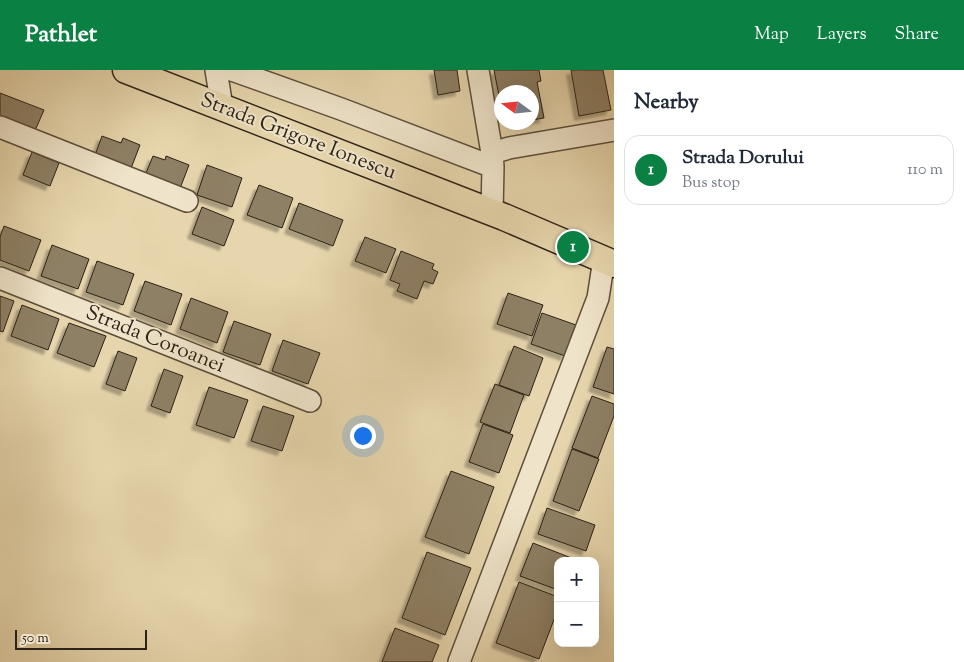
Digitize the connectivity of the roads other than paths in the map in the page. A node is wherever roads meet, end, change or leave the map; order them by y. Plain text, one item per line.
1 (126, 70) edge
2 (211, 70) edge
3 (216, 70) edge
4 (232, 70) edge
5 (478, 70) edge
6 (192, 96) junction
7 (222, 107) junction
8 (0, 127) edge
9 (614, 130) edge
10 (493, 164) junction
11 (187, 201) dead end
12 (481, 208) junction
13 (609, 261) edge
14 (0, 278) edge
15 (614, 283) edge
16 (598, 298) junction
17 (310, 402) dead end
18 (459, 662) edge

1 - 6 main road, Strada Grigore Ionescu
2 - 6 street
3 - 7 street
4 - 10 street, Strada Grigore Ionescu
5 - 10 street
6 - 7 main road, Strada Grigore Ionescu
7 - 12 main road, Strada Grigore Ionescu
8 - 11 street
9 - 10 street
10 - 12 street
12 - 13 main road, Strada Grigore Ionescu
13 - 16 street
14 - 17 street, Strada Coroanei
15 - 16 street
16 - 18 street

